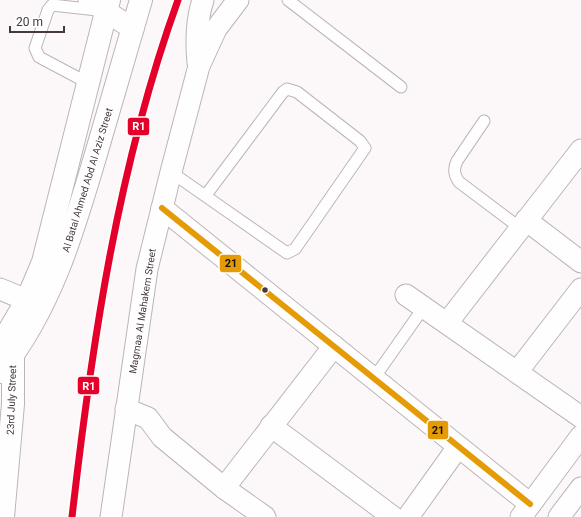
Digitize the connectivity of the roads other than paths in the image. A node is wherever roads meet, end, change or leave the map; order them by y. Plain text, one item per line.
1 (141, 0) edge
2 (203, 0) edge
3 (238, 0) edge
4 (288, 0) edge
5 (101, 4) edge
6 (133, 29) junction
7 (199, 66) junction
8 (88, 83) junction
9 (401, 87) dead end
10 (484, 121) dead end
11 (581, 150) edge
12 (171, 172) junction
13 (206, 195) junction
14 (162, 208) junction
15 (523, 224) junction
16 (578, 254) edge
17 (0, 289) edge
18 (581, 289) edge
19 (406, 295) dead end
20 (34, 303) junction
21 (424, 307) junction
22 (447, 323) junction
23 (334, 346) junction
24 (4, 358) edge
25 (517, 372) junction
26 (374, 378) junction
27 (126, 408) junction
28 (581, 417) edge
29 (271, 426) junction
30 (581, 436) edge
31 (458, 447) junction
32 (224, 488) junction
33 (581, 488) edge
34 (525, 511) edge
35 (563, 515) edge
36 (3, 517) edge
37 (110, 517) edge
38 (265, 517) edge
39 (393, 517) edge
40 (408, 517) edge

1 - 6 main road, Al Batal Ahmed Abd Al Aziz Street
2 - 7 street
3 - 7 street, Magmaa Al Mahakem Street
4 - 9 lane
5 - 6 street
5 - 8 main road, Al Batal Ahmed Abd Al Aziz Street
5 - 8 lane
6 - 20 main road, Al Batal Ahmed Abd Al Aziz Street
7 - 12 street, Magmaa Al Mahakem Street
8 - 20 main road, Al Batal Ahmed Abd Al Aziz Street
10 - 15 lane
11 - 15 street
12 - 13 lane
12 - 14 street, Magmaa Al Mahakem Street
13 - 13 lane
14 - 23 street
14 - 27 street, Magmaa Al Mahakem Street
15 - 16 street
15 - 22 street
17 - 20 street
18 - 25 street
19 - 21 street
20 - 24 main road, Al Batal Ahmed Abd Al Aziz Street
21 - 22 street
21 - 26 lane
22 - 25 street
23 - 26 street
23 - 29 street
24 - 36 main road, 23rd July Street
25 - 28 street
26 - 31 street
27 - 32 street
27 - 37 street, Magmaa Al Mahakem Street
29 - 32 street
29 - 39 street
30 - 34 street
31 - 34 street
31 - 40 street
32 - 38 street
33 - 35 street

